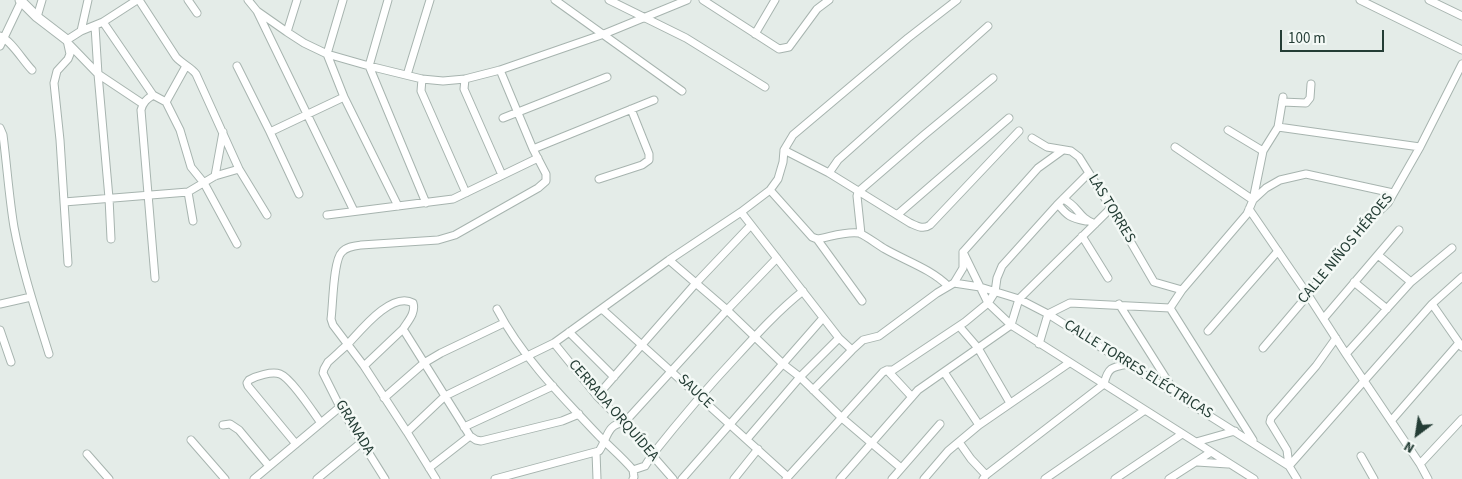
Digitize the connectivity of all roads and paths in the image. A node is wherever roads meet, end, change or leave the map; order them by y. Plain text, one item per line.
1 (42, 0) edge
2 (88, 0) edge
3 (138, 0) edge
4 (188, 0) edge
5 (297, 0) edge
6 (343, 0) edge
7 (388, 0) edge
8 (430, 0) edge
9 (555, 0) edge
10 (609, 0) edge
11 (687, 0) edge
12 (703, 0) edge
13 (775, 0) edge
14 (829, 0) edge
15 (958, 0) edge
16 (1360, 0) edge
17 (1430, 0) edge
18 (20, 1) edge
19 (250, 1) edge
20 (128, 3) edge
21 (257, 11) junction
22 (197, 13) dead end
23 (1462, 16) edge
24 (37, 17) junction
25 (646, 18) junction
26 (103, 22) junction
27 (96, 26) junction
28 (988, 26) dead end
29 (81, 31) junction
30 (287, 32) junction
31 (604, 34) junction
32 (755, 34) junction
33 (2, 37) edge
34 (67, 40) junction
35 (0, 46) edge
36 (1462, 50) edge
37 (327, 54) junction
38 (1462, 64) edge
39 (186, 66) junction
40 (237, 66) dead end
41 (369, 66) junction
42 (32, 70) dead end
43 (500, 70) junction
44 (98, 74) junction
45 (407, 75) junction
46 (607, 76) dead end
47 (994, 78) dead end
48 (422, 79) junction
49 (465, 79) junction
50 (1311, 84) dead end
51 (765, 87) dead end
52 (682, 90) dead end
53 (153, 95) junction
54 (344, 98) junction
55 (654, 100) dead end
56 (166, 102) junction
57 (143, 104) junction
58 (631, 109) junction
59 (517, 112) junction
60 (308, 114) junction
61 (503, 118) dead end
62 (1009, 118) dead end
63 (1278, 128) junction
64 (1228, 130) dead end
65 (223, 131) junction
66 (1019, 131) dead end
67 (270, 132) junction
68 (1, 135) edge
69 (1032, 138) dead end
70 (1175, 147) dead end
71 (1420, 147) junction
72 (533, 149) junction
73 (784, 150) junction
74 (1063, 150) junction
75 (1264, 151) junction
76 (538, 158) junction
77 (240, 169) junction
78 (829, 173) junction
79 (1090, 173) junction
80 (502, 175) junction
81 (215, 176) junction
82 (599, 178) dead end
83 (204, 183) junction
84 (770, 190) junction
85 (188, 192) junction
86 (858, 192) junction
87 (299, 194) dead end
88 (466, 194) junction
89 (1393, 194) junction
90 (148, 195) junction
91 (109, 198) junction
92 (1253, 200) junction
93 (64, 202) junction
94 (426, 202) junction
95 (1060, 202) junction
96 (398, 206) junction
97 (1111, 208) junction
98 (1249, 210) junction
99 (354, 211) junction
100 (741, 212) junction
101 (327, 215) dead end
102 (897, 215) junction
103 (267, 216) dead end
104 (194, 221) dead end
105 (1087, 221) junction
106 (1095, 224) junction
107 (752, 225) junction
108 (1399, 230) dead end
109 (861, 234) junction
110 (1082, 236) junction
111 (111, 239) dead end
112 (816, 239) junction
113 (237, 244) dead end
114 (1452, 248) dead end
115 (1278, 251) junction
116 (963, 252) junction
117 (1378, 255) junction
118 (777, 258) junction
119 (669, 260) junction
120 (68, 263) dead end
121 (1462, 277) edge
122 (154, 278) dead end
123 (1108, 278) dead end
124 (1354, 282) junction
125 (1411, 282) junction
126 (696, 283) junction
127 (951, 284) junction
128 (980, 287) junction
129 (1182, 290) junction
130 (803, 291) junction
131 (995, 292) junction
132 (1308, 294) junction
133 (31, 296) junction
134 (1019, 298) junction
135 (862, 301) dead end
136 (988, 303) junction
137 (0, 304) edge
138 (1119, 304) junction
139 (1432, 304) junction
140 (1170, 308) junction
141 (497, 309) dead end
142 (602, 309) junction
143 (1387, 309) junction
144 (727, 310) junction
145 (1048, 314) junction
146 (823, 318) junction
147 (1324, 318) junction
148 (504, 323) junction
149 (1011, 325) junction
150 (959, 326) junction
151 (403, 329) junction
152 (0, 330) edge
153 (1208, 331) dead end
154 (569, 332) junction
155 (755, 336) junction
156 (839, 338) junction
157 (1336, 338) junction
158 (554, 343) junction
159 (347, 344) junction
160 (1039, 344) junction
161 (643, 345) junction
162 (1460, 345) edge
163 (978, 348) junction
164 (1263, 348) dead end
165 (852, 350) junction
166 (49, 354) dead end
167 (1346, 354) junction
168 (528, 355) junction
169 (11, 362) dead end
170 (1069, 362) junction
171 (424, 363) junction
172 (783, 364) junction
173 (1129, 364) junction
174 (364, 366) junction
175 (888, 370) junction
176 (672, 371) junction
177 (944, 372) junction
178 (614, 377) junction
179 (800, 377) junction
180 (1364, 381) junction
181 (1104, 384) junction
182 (553, 386) junction
183 (813, 390) junction
184 (1176, 394) junction
185 (445, 396) junction
186 (597, 396) junction
187 (700, 397) junction
188 (912, 397) junction
189 (384, 398) junction
190 (1010, 403) junction
191 (340, 407) junction
192 (1145, 410) junction
193 (579, 414) junction
194 (842, 418) junction
195 (1462, 419) edge
196 (1391, 421) junction
197 (321, 423) junction
198 (624, 423) junction
199 (223, 424) dead end
200 (730, 424) junction
201 (940, 424) dead end
202 (978, 425) junction
203 (464, 427) junction
204 (1235, 430) junction
205 (407, 432) junction
206 (1182, 434) junction
207 (470, 436) junction
208 (747, 439) junction
209 (191, 440) dead end
210 (604, 441) junction
211 (362, 442) junction
212 (959, 442) junction
213 (1196, 442) junction
214 (871, 443) junction
215 (1254, 443) junction
216 (296, 444) junction
217 (758, 449) junction
218 (596, 452) junction
219 (1211, 452) junction
220 (87, 454) dead end
221 (652, 455) junction
222 (1361, 456) dead end
223 (1196, 462) junction
224 (1230, 464) junction
225 (1420, 464) junction
226 (269, 466) junction
227 (1289, 466) junction
228 (429, 468) junction
229 (901, 468) junction
230 (633, 470) junction
231 (984, 477) edge
232 (383, 478) edge
233 (787, 478) edge
234 (1248, 478) edge
235 (109, 479) edge
236 (225, 479) edge
237 (254, 479) edge
238 (318, 479) edge
239 (436, 479) edge
240 (494, 479) edge
241 (596, 479) edge
242 (633, 479) edge
243 (673, 479) edge
244 (682, 479) edge
245 (734, 479) edge
246 (840, 479) edge
247 (892, 479) edge
248 (924, 479) edge
249 (1045, 479) edge
250 (1115, 479) edge
251 (1169, 479) edge
252 (1297, 479) edge
253 (1374, 479) edge
254 (1428, 479) edge

1 - 24 street
2 - 29 street
3 - 20 street
3 - 39 street
4 - 22 street
5 - 30 street
6 - 37 street
7 - 41 street
8 - 45 street
9 - 31 street
10 - 25 street
11 - 25 street
12 - 32 street
13 - 32 street
14 - 32 street
15 - 73 street
16 - 36 street
17 - 23 street
18 - 24 street
18 - 33 street
19 - 21 street
20 - 26 street
21 - 30 street
21 - 60 street
24 - 34 street
25 - 31 street
25 - 51 street
26 - 27 street
26 - 53 street
27 - 29 street
27 - 44 street
28 - 78 street
29 - 34 street
30 - 37 street
31 - 43 street
31 - 52 street
33 - 35 street
33 - 42 street
34 - 44 street
34 - 93 street
37 - 41 street
37 - 54 street
38 - 71 street, CALLE NIÑOS HÉROES
39 - 56 street
39 - 65 street
40 - 67 street
41 - 45 street
41 - 94 street
43 - 49 street
43 - 59 street
44 - 57 street
44 - 91 street
45 - 48 street
46 - 59 street
47 - 86 street
48 - 49 street
48 - 88 street
49 - 80 street
50 - 63 street
53 - 56 street
53 - 57 street
54 - 60 street
54 - 96 street
55 - 58 street
56 - 83 street
57 - 90 street
58 - 72 street
58 - 82 street
59 - 61 street
59 - 72 street
60 - 67 street
60 - 99 street
62 - 102 street
63 - 71 street
63 - 75 street
64 - 75 street
65 - 77 street
65 - 81 street
66 - 102 street
67 - 87 street
68 - 133 street
69 - 74 street, LAS TORRES
70 - 92 street
71 - 89 street, CALLE NIÑOS HÉROES
72 - 76 street
73 - 78 street
73 - 84 street
74 - 79 street, LAS TORRES
74 - 116 street
75 - 92 street
76 - 80 street
76 - 159 street
77 - 81 street
77 - 103 street
78 - 86 street
79 - 95 street
79 - 97 street, LAS TORRES
80 - 88 street
81 - 83 street
83 - 85 street
83 - 113 street
84 - 100 street
84 - 112 street
85 - 90 street
85 - 104 street
86 - 102 street
86 - 109 street
88 - 94 street
89 - 92 street
89 - 132 street, CALLE NIÑOS HÉROES
90 - 91 street
90 - 122 street
91 - 93 street
91 - 111 street
92 - 98 street
93 - 120 street
94 - 96 street
95 - 105 street
95 - 105 street
95 - 131 street
96 - 99 street
97 - 106 street
97 - 129 street, LAS TORRES
98 - 115 street
98 - 129 street
99 - 101 street
100 - 107 street
100 - 119 street
105 - 106 street
106 - 110 street
107 - 118 street
107 - 126 street
108 - 117 street
109 - 112 street
109 - 127 street
110 - 123 street
110 - 134 street
112 - 135 street
114 - 125 street
115 - 132 street
115 - 153 street
116 - 127 street
116 - 128 street, CALLE TORRES ELÉCTRICAS
117 - 124 street
117 - 125 street
118 - 130 street
118 - 144 street
119 - 126 street
119 - 142 street
121 - 139 street
124 - 143 street
124 - 147 street
125 - 143 street
126 - 144 street
126 - 161 street
127 - 128 street, CALLE TORRES ELÉCTRICAS
127 - 165 street
128 - 131 street, CALLE TORRES ELÉCTRICAS
128 - 136 street, CALLE TORRES ELÉCTRICAS
129 - 140 street
130 - 146 street
130 - 155 street
131 - 134 street, CALLE TORRES ELÉCTRICAS
131 - 136 street
132 - 147 street
132 - 164 street, CALLE NIÑOS HÉROES
133 - 137 street
133 - 166 street
134 - 145 street, CALLE TORRES ELÉCTRICAS
134 - 149 street
136 - 149 street, CALLE TORRES ELÉCTRICAS
136 - 150 street
138 - 140 street
138 - 145 street
138 - 184 street
139 - 162 street
139 - 180 street
140 - 215 street
141 - 148 street
142 - 154 street
142 - 161 street, SAUCE
143 - 167 street
144 - 155 street
144 - 176 street
145 - 160 street
145 - 173 street, CALLE TORRES ELÉCTRICAS
146 - 156 street
146 - 172 street
147 - 157 street
148 - 168 street
148 - 171 street
149 - 160 street, CALLE TORRES ELÉCTRICAS
149 - 163 street
150 - 163 street
150 - 175 street
151 - 159 street
151 - 171 street
151 - 174 street
152 - 169 street
154 - 158 street
154 - 178 street
155 - 172 street
155 - 187 street
156 - 165 street
156 - 179 street
157 - 167 street
157 - 227 street
158 - 168 street
158 - 186 street, CERRADA ORQUÍDEA
159 - 174 street
159 - 191 street, GRANADA
160 - 170 street, CALLE TORRES ELÉCTRICAS
161 - 176 street, SAUCE
161 - 178 street
162 - 196 street
163 - 177 street
163 - 190 street
165 - 183 street
167 - 180 street
168 - 182 street
168 - 185 street
170 - 181 street, CALLE TORRES ELÉCTRICAS
170 - 190 street
171 - 185 street
171 - 189 street
172 - 179 street
172 - 200 street
173 - 181 street
173 - 184 street, CALLE TORRES ELÉCTRICAS
174 - 189 street
175 - 188 street
175 - 194 street
176 - 187 street, SAUCE
176 - 198 street
177 - 188 street
177 - 202 street
178 - 186 street
179 - 183 street
179 - 208 street
180 - 196 street
180 - 227 street
181 - 192 street, CALLE TORRES ELÉCTRICAS
181 - 231 street
182 - 193 street
182 - 203 street
183 - 194 street
184 - 204 street, CALLE TORRES ELÉCTRICAS
185 - 203 street
185 - 205 street
186 - 198 street, CERRADA ORQUÍDEA
187 - 200 street, SAUCE
187 - 221 street
188 - 214 street
189 - 205 street
190 - 202 street
191 - 197 street
191 - 211 street, GRANADA
192 - 206 street, CALLE TORRES ELÉCTRICAS
192 - 249 street
193 - 207 street
193 - 210 street
194 - 214 street
194 - 233 street
195 - 225 street
196 - 225 street
197 - 216 street
197 - 216 street
198 - 210 street
198 - 221 street, CERRADA ORQUÍDEA
199 - 226 street
200 - 208 street, SAUCE
200 - 244 street
201 - 229 street
202 - 212 street
203 - 207 street
204 - 213 street
204 - 215 street, CALLE TORRES ELÉCTRICAS
205 - 228 street
206 - 213 street, CALLE TORRES ELÉCTRICAS
206 - 250 street
207 - 228 street
208 - 217 street, SAUCE
209 - 236 street
210 - 218 street
210 - 230 street
211 - 232 street, GRANADA
211 - 238 street
212 - 231 street
212 - 248 street
213 - 219 street, CALLE TORRES ELÉCTRICAS
214 - 229 street
214 - 246 street
215 - 227 street, CALLE TORRES ELÉCTRICAS
216 - 226 street
217 - 233 street, SAUCE
217 - 245 street
218 - 240 street
218 - 241 street
219 - 223 street
219 - 224 street, CALLE TORRES ELÉCTRICAS
220 - 235 street
221 - 230 street
221 - 243 street, CERRADA ORQUÍDEA
222 - 253 street
223 - 224 street
223 - 251 street
224 - 234 street, CALLE TORRES ELÉCTRICAS
225 - 254 street
226 - 237 street
227 - 252 street
228 - 239 street
229 - 247 street
230 - 242 street

